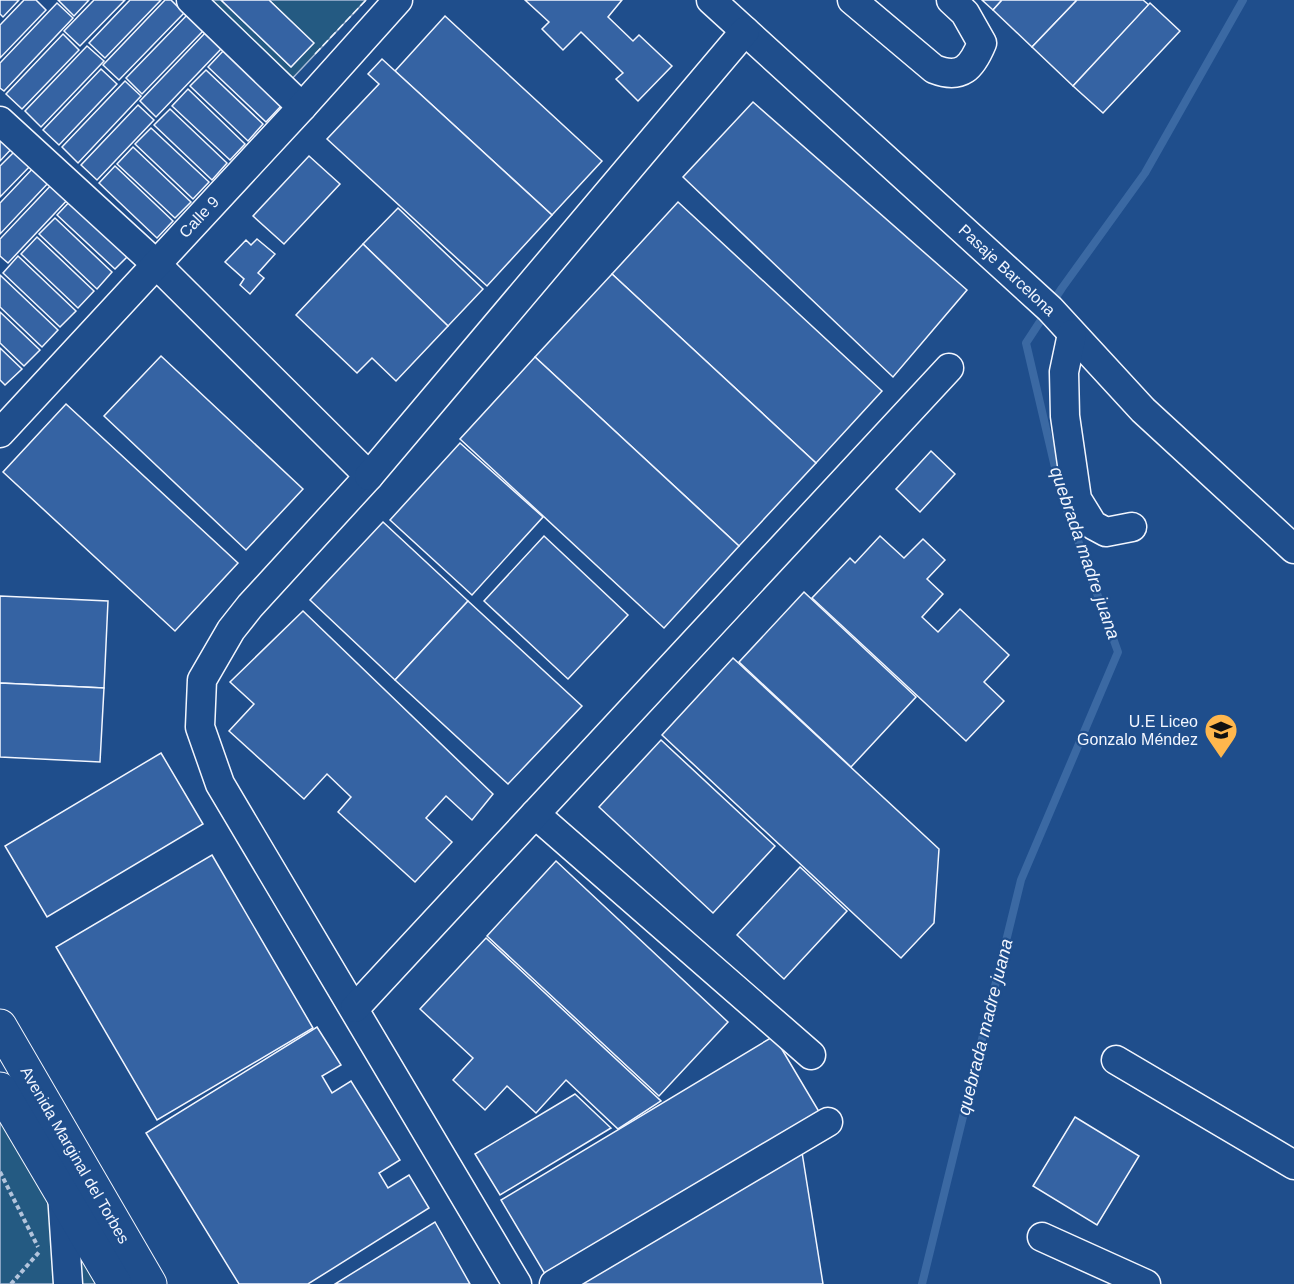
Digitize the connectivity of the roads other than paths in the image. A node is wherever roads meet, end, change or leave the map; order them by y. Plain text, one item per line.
1 (191, 0) edge
2 (398, 0) edge
3 (711, 0) edge
4 (852, 0) edge
5 (951, 0) edge
6 (745, 31) junction
7 (302, 107) junction
8 (0, 121) edge
9 (156, 264) junction
10 (1072, 334) junction
11 (949, 368) dead end
12 (2, 427) edge
13 (369, 477) junction
14 (1132, 527) dead end
15 (1294, 549) edge
16 (535, 814) junction
17 (355, 1008) junction
18 (0, 1026) edge
19 (811, 1055) dead end
20 (1116, 1060) dead end
21 (0, 1089) edge
22 (828, 1122) dead end
23 (1294, 1165) edge
24 (61, 1191) junction
25 (1042, 1237) dead end
26 (68, 1284) edge
27 (115, 1284) edge
28 (150, 1284) edge
29 (517, 1284) edge
30 (554, 1284) edge
31 (1146, 1284) edge

1 - 7 street
2 - 7 street, Calle 9
3 - 6 street, Pasaje Barcelona
4 - 5 street
6 - 10 street, Pasaje Barcelona
6 - 13 street
7 - 9 street, Calle 9
8 - 9 street
9 - 12 street, Calle 9
9 - 13 street
10 - 14 street
10 - 15 street, Pasaje Barcelona
11 - 16 street
13 - 17 street
16 - 17 street
16 - 19 street
17 - 29 street
18 - 28 highway, Avenida Marginal del Torbes
20 - 23 street
21 - 24 highway, Avenida Marginal del Torbes
22 - 30 street
24 - 26 street
24 - 27 highway, Avenida Marginal del Torbes
25 - 31 street

